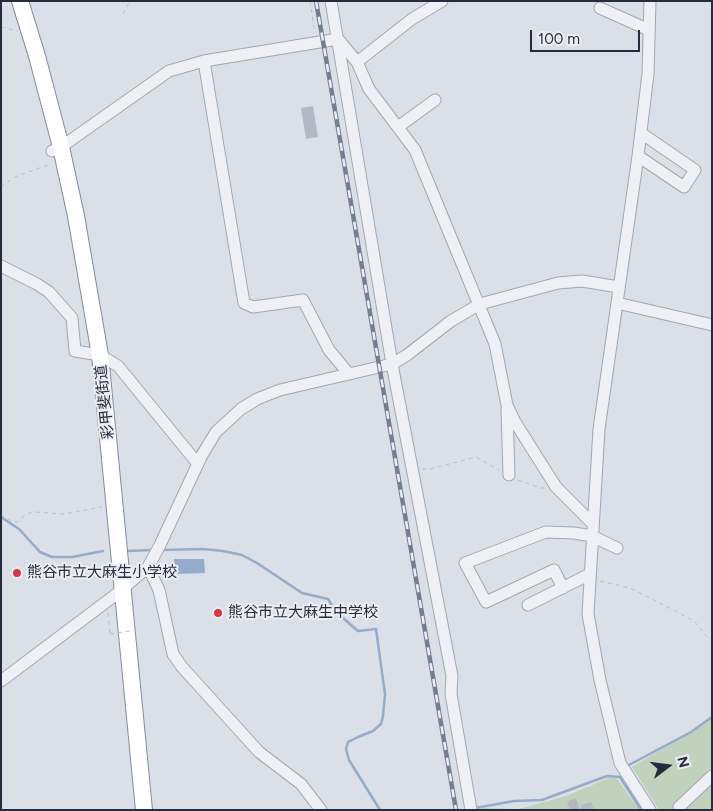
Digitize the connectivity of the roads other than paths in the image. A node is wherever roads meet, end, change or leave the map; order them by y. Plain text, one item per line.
1 (10, 1) edge
2 (20, 1) edge
3 (332, 1) edge
4 (442, 1) edge
5 (650, 1) edge
6 (600, 8) dead end
7 (649, 30) junction
8 (338, 39) junction
9 (204, 61) junction
10 (357, 62) junction
11 (435, 100) dead end
12 (398, 128) junction
13 (641, 133) junction
14 (56, 153) junction
15 (638, 156) junction
16 (1, 266) edge
17 (619, 287) junction
18 (617, 303) junction
19 (480, 304) junction
20 (712, 325) edge
21 (95, 355) junction
22 (392, 364) junction
23 (349, 374) junction
24 (507, 405) junction
25 (198, 464) junction
26 (508, 475) road end
27 (592, 523) junction
28 (592, 536) junction
29 (617, 548) dead end
30 (148, 567) junction
31 (590, 577) junction
32 (563, 588) junction
33 (115, 597) junction
34 (528, 605) dead end
35 (1, 681) edge
36 (712, 776) edge
37 (471, 807) edge
38 (679, 807) dead end
39 (134, 810) edge
40 (144, 810) edge
41 (321, 810) edge
42 (650, 810) edge

1 - 14 highway, 彩甲斐街道
2 - 14 highway, 彩甲斐街道
3 - 8 street
4 - 10 street
5 - 7 street
6 - 7 street
7 - 13 street
8 - 9 street
8 - 10 street
8 - 22 street
9 - 14 street
9 - 23 street
10 - 12 street
11 - 12 street
12 - 19 street
13 - 15 street
13 - 15 street
14 - 21 highway, 彩甲斐街道
15 - 17 street
16 - 21 street
17 - 18 street
17 - 19 street
18 - 20 street
18 - 27 street
19 - 22 street
19 - 24 street
21 - 25 street
21 - 33 highway, 彩甲斐街道
21 - 33 highway, 彩甲斐街道
22 - 23 street
22 - 37 street
23 - 25 street
24 - 26 street
24 - 27 street
25 - 30 street
27 - 28 street
28 - 29 street
28 - 31 street
28 - 32 street
30 - 33 street
30 - 41 street
31 - 32 street
31 - 42 street
32 - 34 street
33 - 35 street
33 - 39 highway, 彩甲斐街道
33 - 40 highway, 彩甲斐街道
36 - 38 street

